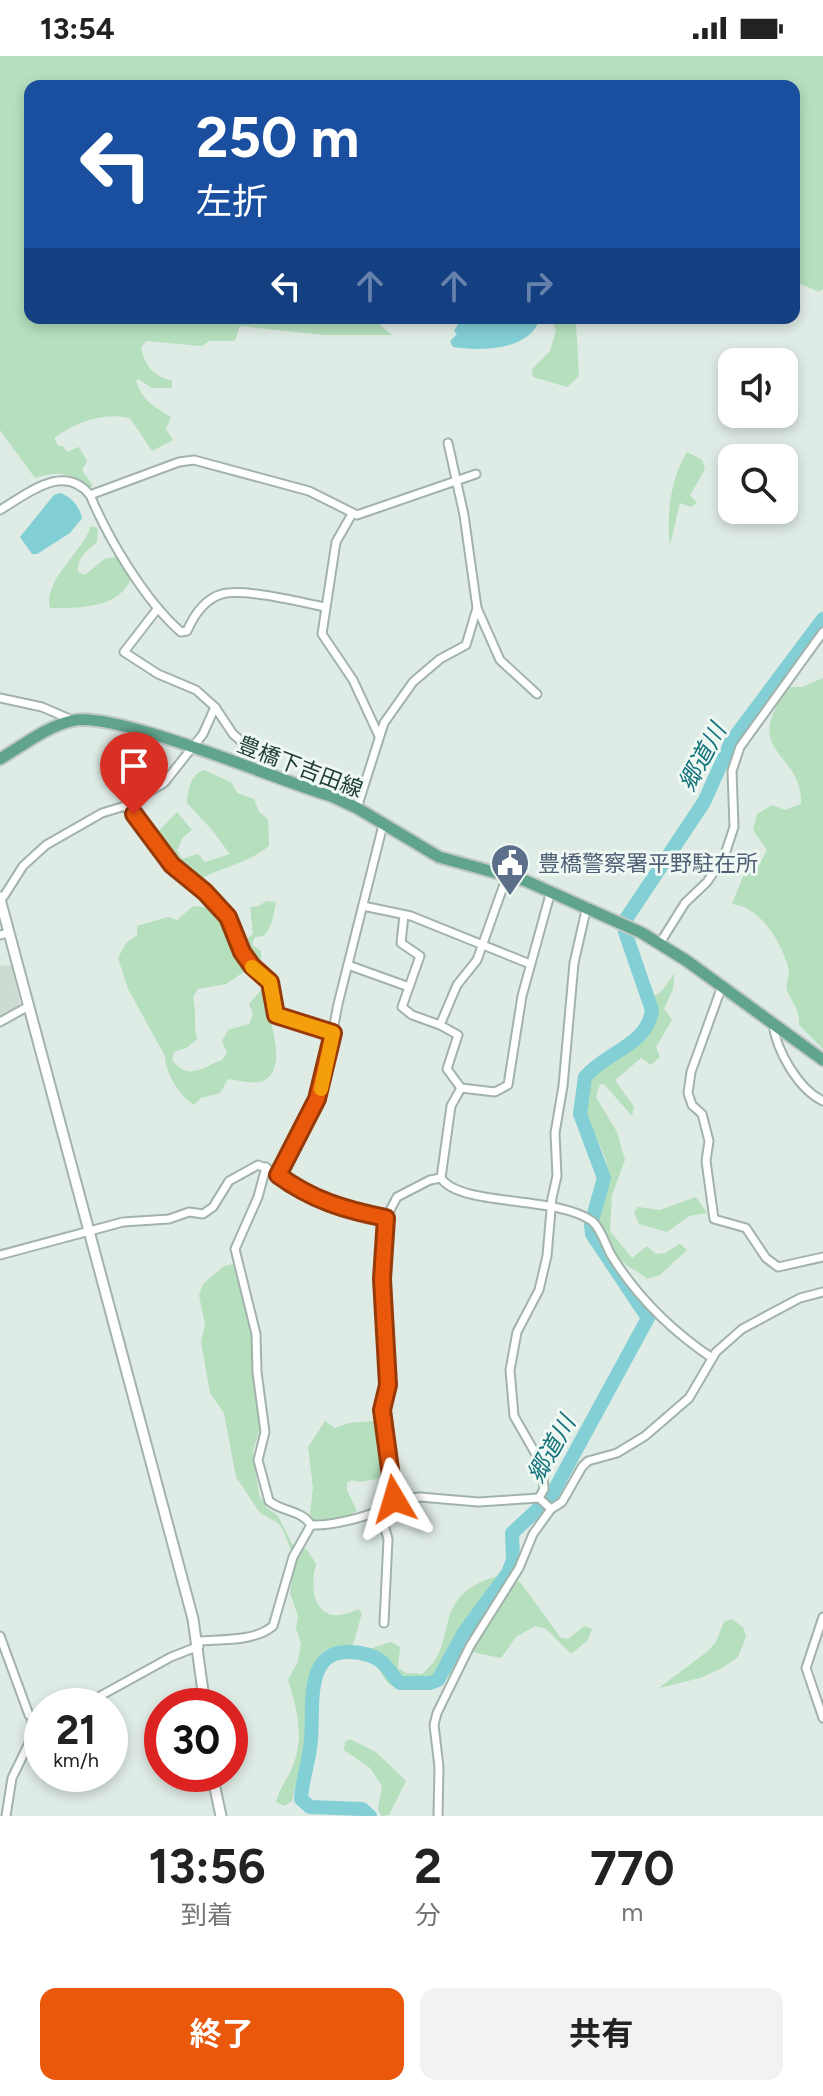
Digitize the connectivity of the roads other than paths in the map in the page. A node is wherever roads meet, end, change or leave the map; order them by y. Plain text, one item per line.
1 (448, 443) dead end
2 (476, 474) dead end
3 (456, 482) junction
4 (90, 495) junction
5 (0, 510) edge
6 (352, 514) junction
7 (324, 607) junction
8 (158, 608) junction
9 (477, 608) junction
10 (823, 632) edge
11 (537, 694) dead end
12 (0, 698) edge
13 (215, 707) junction
14 (72, 720) junction
15 (379, 736) junction
16 (192, 749) junction
17 (0, 759) edge
18 (265, 774) junction
19 (125, 806) junction
20 (357, 808) junction
21 (383, 825) junction
22 (507, 876) junction
23 (551, 891) junction
24 (0, 898) edge
25 (363, 906) junction
26 (587, 906) junction
27 (404, 915) junction
28 (4, 934) edge
29 (660, 943) junction
30 (483, 946) junction
31 (530, 964) junction
32 (348, 965) junction
33 (722, 986) junction
34 (409, 987) junction
35 (27, 1007) junction
36 (0, 1022) edge
37 (773, 1023) junction
38 (440, 1025) junction
39 (333, 1033) junction
40 (823, 1060) edge
41 (461, 1088) junction
42 (823, 1101) edge
43 (266, 1167) junction
44 (278, 1175) junction
45 (441, 1178) junction
46 (551, 1205) junction
47 (386, 1218) junction
48 (87, 1233) junction
49 (0, 1255) edge
50 (823, 1257) edge
51 (823, 1292) edge
52 (712, 1358) junction
53 (394, 1499) junction
54 (545, 1504) junction
55 (380, 1511) junction
56 (311, 1525) junction
57 (823, 1617) edge
58 (384, 1623) dead end
59 (0, 1636) edge
60 (198, 1643) junction
61 (115, 1688) edge
62 (203, 1688) edge
63 (24, 1702) edge
64 (823, 1718) edge
65 (24, 1753) edge
66 (216, 1792) edge
67 (6, 1816) edge
68 (221, 1816) edge
69 (438, 1816) edge

1 - 3 street
2 - 3 street
3 - 6 street
3 - 9 street
4 - 5 street
4 - 6 street
4 - 8 street
6 - 7 street
7 - 8 street
7 - 15 street
8 - 13 street
9 - 11 street
9 - 15 street
10 - 29 street
12 - 14 street
13 - 16 street
13 - 18 street
14 - 16 main road, 豊橋下吉田線
14 - 17 main road
15 - 20 street
16 - 18 main road, 豊橋下吉田線
16 - 19 street
18 - 20 main road, 豊橋下吉田線
19 - 24 street
19 - 39 street
20 - 21 main road, 豊橋下吉田線
21 - 22 main road, 豊橋下吉田線
21 - 25 street
22 - 23 main road, 豊橋下吉田線
22 - 30 street
23 - 26 main road, 豊橋下吉田線
23 - 31 street
24 - 28 street
25 - 27 street
25 - 32 street
26 - 29 main road, 豊橋下吉田線
26 - 46 street
27 - 30 street
27 - 34 street
28 - 35 street
29 - 33 main road, 豊橋下吉田線
30 - 31 street
30 - 38 street
31 - 41 street
32 - 34 street
32 - 39 street
33 - 37 main road, 豊橋下吉田線
33 - 50 street
34 - 38 street
35 - 36 street
35 - 48 street
37 - 40 main road, 豊橋下吉田線
37 - 42 street
38 - 41 street
39 - 44 street
41 - 45 street
43 - 44 street
43 - 48 street
43 - 56 street
44 - 47 street
45 - 46 street
45 - 47 street
46 - 52 street
46 - 54 street
47 - 53 street
48 - 49 street
48 - 60 street
51 - 52 street
52 - 54 street
53 - 54 street
53 - 55 street
54 - 69 street
55 - 56 street
55 - 58 street
56 - 60 street
57 - 64 street
59 - 63 street
60 - 61 street
60 - 62 street
65 - 67 street
66 - 68 street

